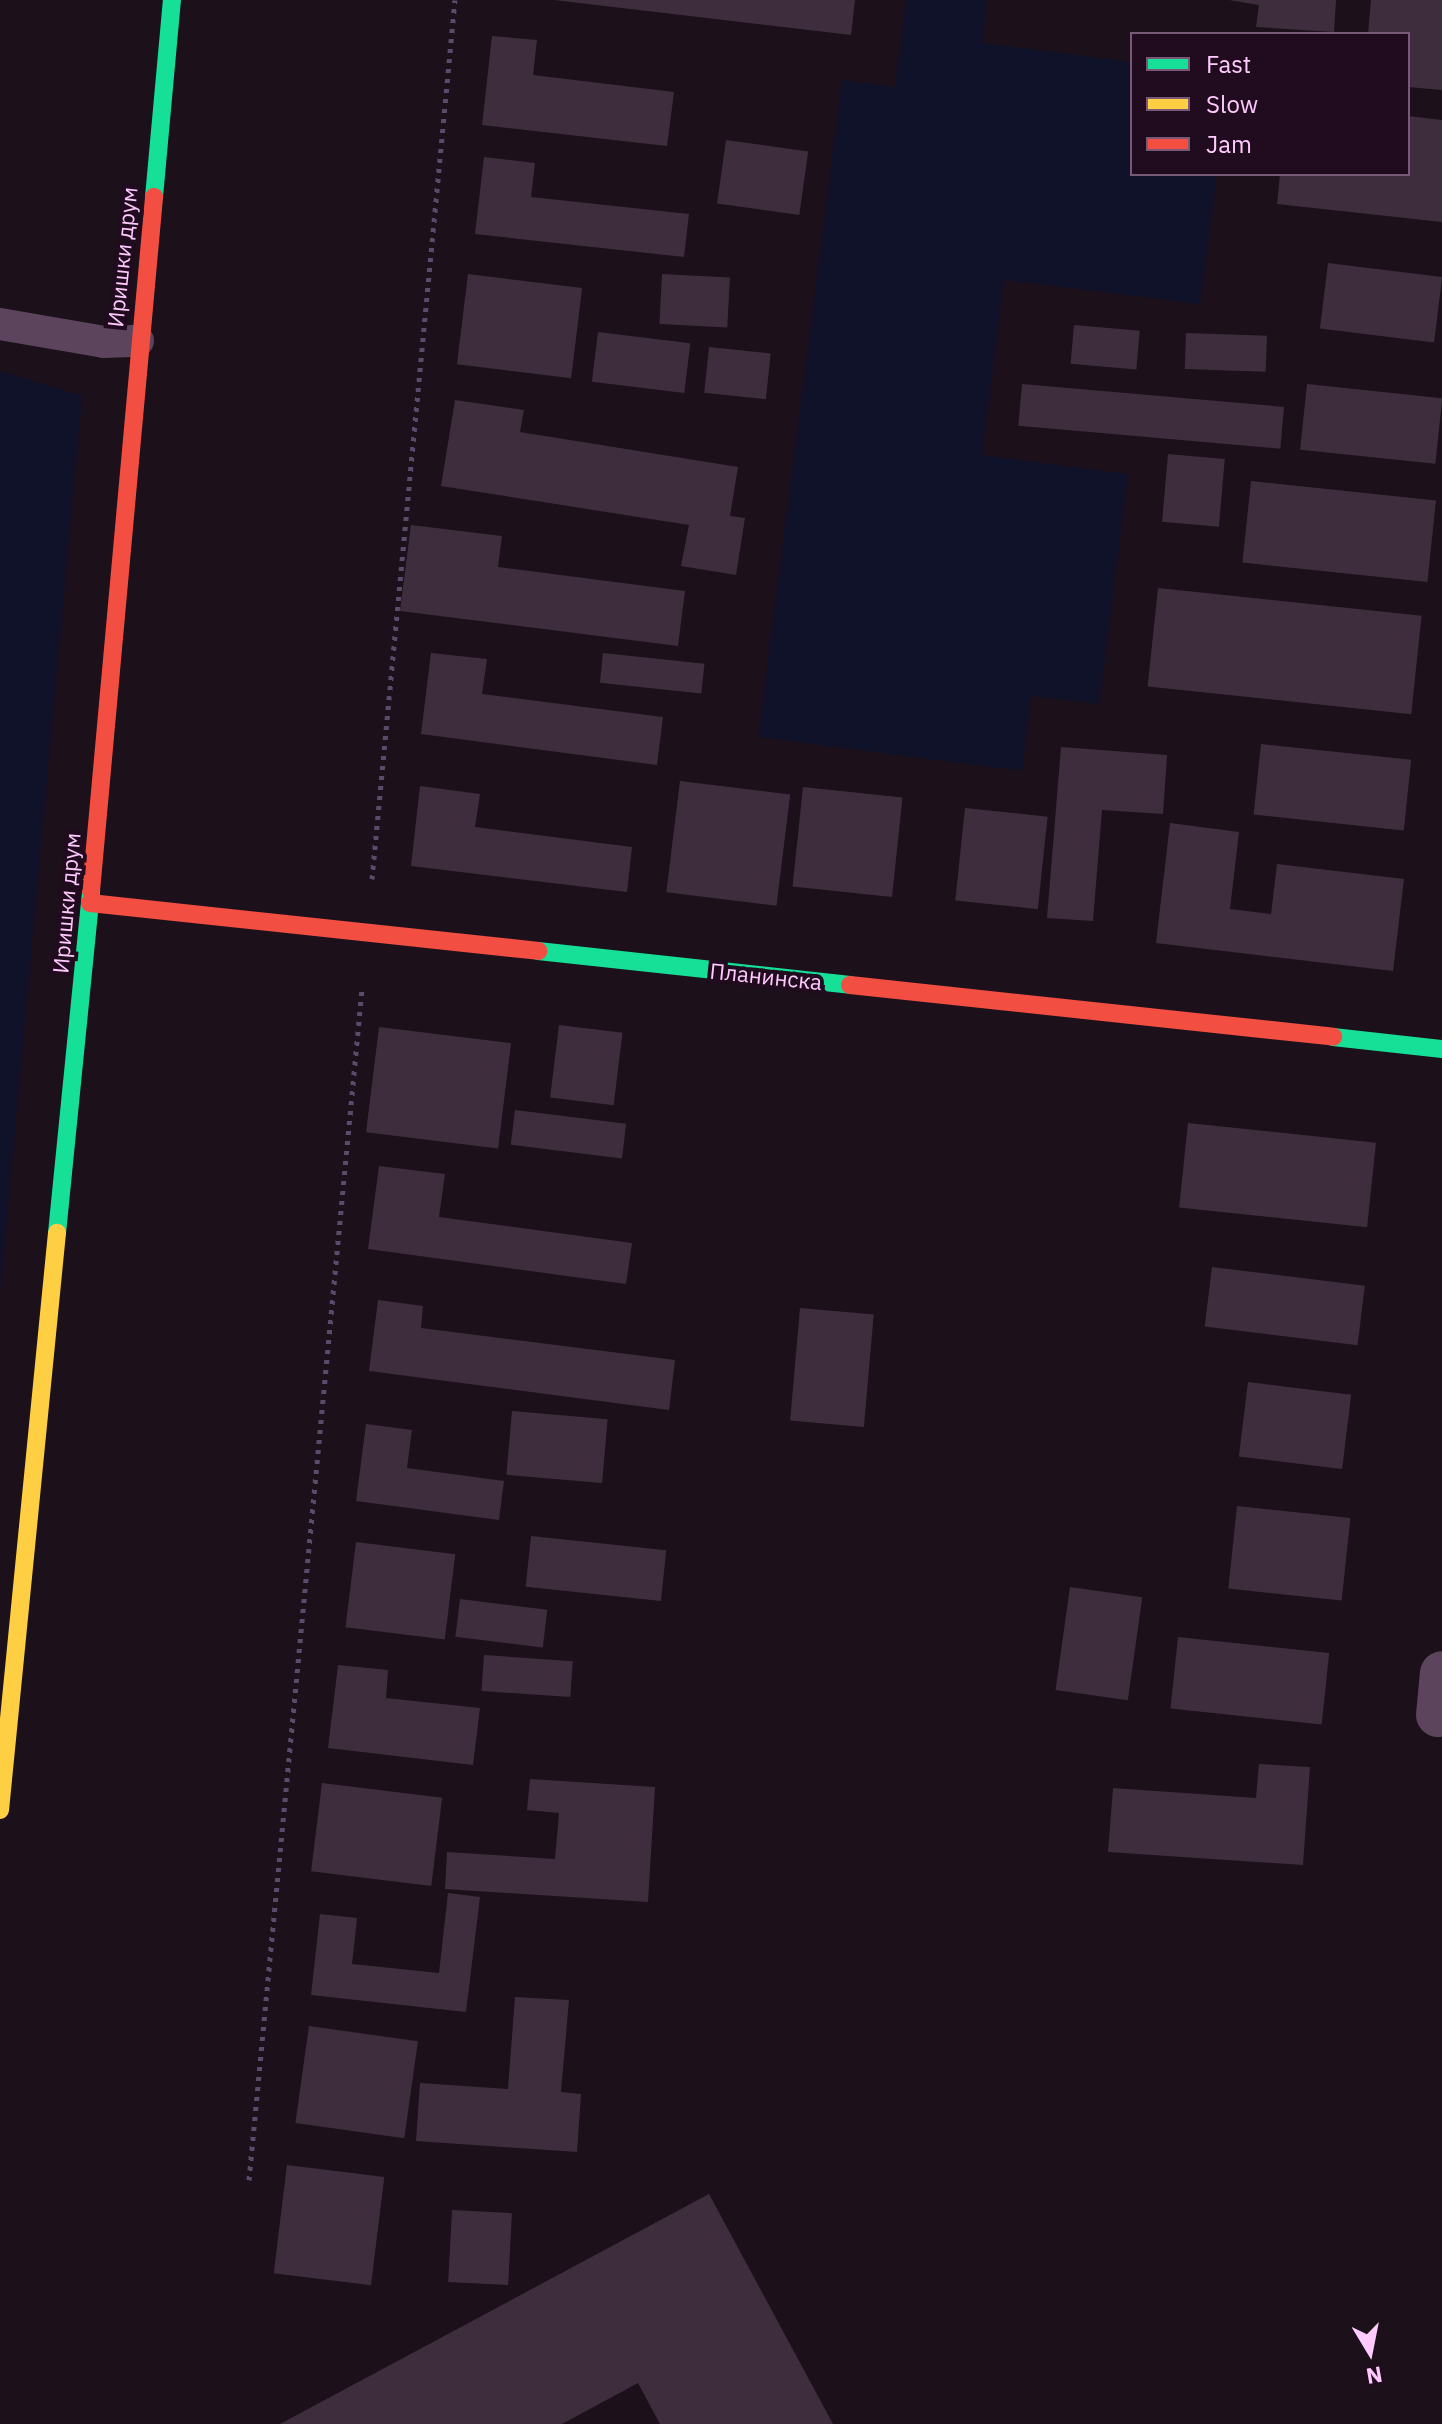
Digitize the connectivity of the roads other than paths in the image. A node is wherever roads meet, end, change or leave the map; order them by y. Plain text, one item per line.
1 (172, 0) edge
2 (0, 324) edge
3 (138, 341) junction
4 (90, 903) junction
5 (1442, 1049) edge
6 (0, 1810) edge

1 - 3 street, Иришки друм
2 - 3 lane
3 - 4 street, Иришки друм
4 - 5 street, Планинска
4 - 6 street, Иришки друм

